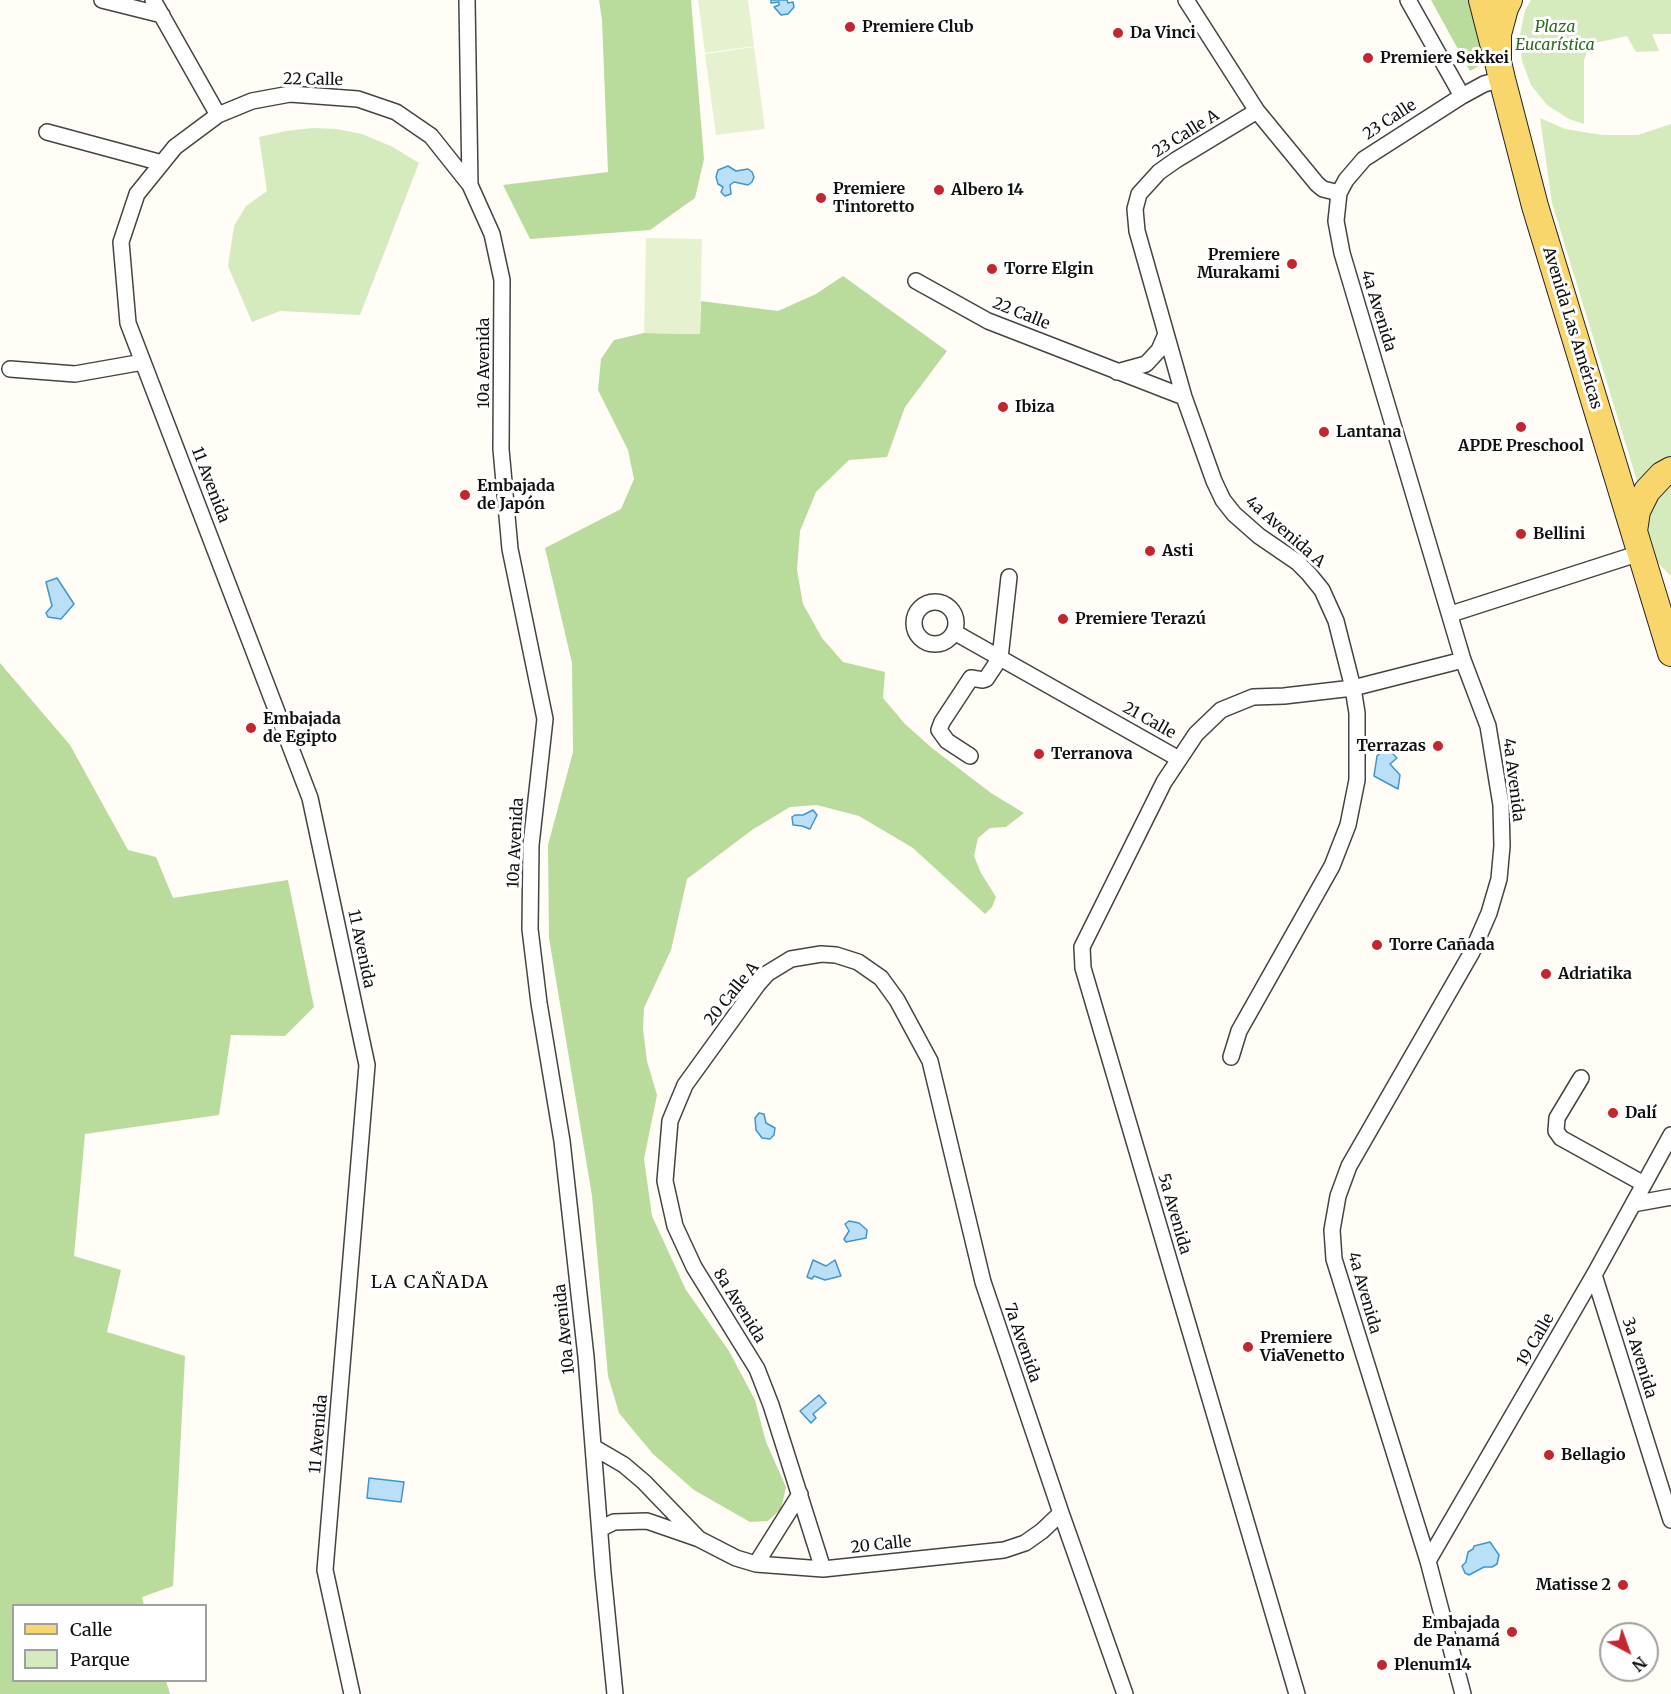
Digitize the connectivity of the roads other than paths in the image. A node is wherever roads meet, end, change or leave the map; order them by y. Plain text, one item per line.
1 (102, 0) edge
2 (153, 0) edge
3 (467, 0) edge
4 (1186, 0) edge
5 (1408, 0) edge
6 (1482, 0) edge
7 (1509, 0) edge
8 (162, 15) junction
9 (1502, 79) junction
10 (1468, 94) junction
11 (1257, 111) junction
12 (218, 116) junction
13 (47, 132) dead end
14 (162, 163) junction
15 (470, 185) junction
16 (1339, 193) junction
17 (1140, 194) joint
18 (121, 242) joint
19 (916, 281) dead end
20 (1167, 334) junction
21 (143, 362) junction
22 (10, 369) dead end
23 (1117, 372) junction
24 (1184, 397) junction
25 (1671, 470) edge
26 (1639, 550) junction
27 (1009, 577) dead end
28 (1671, 590) edge
29 (1450, 614) junction
30 (954, 632) dead end
31 (1671, 653) edge
32 (1000, 658) junction
33 (1463, 660) junction
34 (1353, 688) junction
35 (970, 756) dead end
36 (1179, 759) junction
37 (897, 1000) joint
38 (1231, 1057) dead end
39 (1581, 1078) dead end
40 (668, 1135) joint
41 (1671, 1135) edge
42 (1644, 1184) junction
43 (1671, 1197) edge
44 (1634, 1203) junction
45 (1594, 1275) junction
46 (595, 1448) junction
47 (800, 1494) junction
48 (1061, 1513) junction
49 (1671, 1520) edge
50 (600, 1529) junction
51 (699, 1539) junction
52 (1428, 1562) junction
53 (756, 1564) junction
54 (823, 1569) junction
55 (352, 1694) edge
56 (615, 1694) edge
57 (1125, 1694) edge
58 (1297, 1694) edge
59 (1463, 1694) edge

1 - 8 street
2 - 8 street
3 - 15 street, 10a Avenida
4 - 11 street
5 - 10 street
6 - 9 main road
7 - 9 main road, Avenida Las Américas
8 - 12 street
9 - 10 street
9 - 26 main road, Avenida Las Américas
10 - 16 street, 23 Calle
11 - 16 street
11 - 17 street, 23 Calle A
12 - 14 street, 22 Calle
12 - 15 street, 22 Calle
13 - 14 street
14 - 18 street, 22 Calle
15 - 46 street, 10a Avenida
16 - 29 street, 4a Avenida
17 - 20 street, 4a Avenida A
18 - 21 street, 11 Avenida
19 - 23 street, 22 Calle
20 - 23 street
20 - 24 street, 4a Avenida A
21 - 22 street
21 - 55 street, 11 Avenida
23 - 24 street, 22 Calle
24 - 34 street, 4a Avenida A
25 - 26 main road
26 - 28 main road
26 - 29 street
26 - 31 main road, Avenida Las Américas
27 - 32 street
29 - 33 street, 4a Avenida
30 - 32 street, 21 Calle
32 - 35 street
32 - 36 street, 21 Calle
33 - 34 street, 21 Calle
33 - 52 street, 4a Avenida
34 - 36 street, 21 Calle
34 - 38 street, 4a Avenida A
36 - 58 street, 5a Avenida
37 - 40 street, 20 Calle A
37 - 48 street, 7a Avenida
39 - 42 street
40 - 47 street, 8a Avenida
41 - 42 street, 19 Calle
42 - 44 street, 19 Calle
43 - 44 street
44 - 45 street, 19 Calle
45 - 49 street, 3a Avenida
45 - 52 street, 19 Calle
46 - 50 street, 10a Avenida
46 - 51 street, 20 Calle
47 - 53 street
47 - 54 street, 8a Avenida
48 - 54 street, 20 Calle
48 - 57 street, 7a Avenida
50 - 51 street, 20 Calle
50 - 56 street, 10a Avenida
51 - 53 street, 20 Calle
52 - 59 street, 4a Avenida
53 - 54 street, 20 Calle

